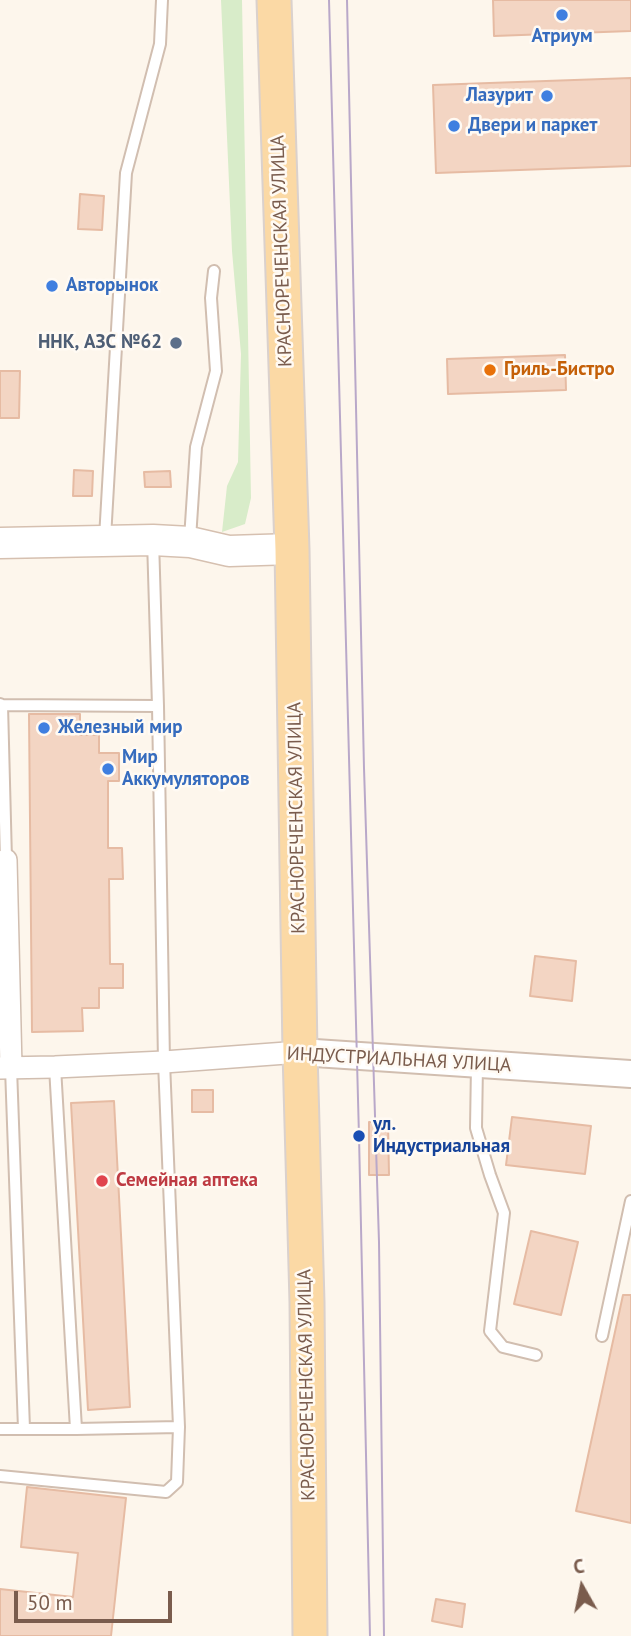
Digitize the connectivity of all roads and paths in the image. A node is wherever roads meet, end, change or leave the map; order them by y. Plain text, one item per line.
1 (162, 0) edge
2 (274, 0) edge
3 (214, 271) dead end
4 (153, 540) junction
5 (105, 541) junction
6 (190, 542) junction
7 (0, 543) edge
8 (292, 549) junction
9 (1, 704) edge
10 (158, 706) junction
11 (6, 860) joint
12 (300, 1052) junction
13 (164, 1062) junction
14 (477, 1063) junction
15 (55, 1067) junction
16 (6, 1068) edge
17 (631, 1073) edge
18 (631, 1201) edge
19 (602, 1336) dead end
20 (536, 1354) dead end
21 (179, 1427) junction
22 (0, 1429) edge
23 (23, 1429) junction
24 (76, 1429) junction
25 (0, 1476) edge
26 (310, 1636) edge

1 - 5 lane
2 - 8 main road, КРАСНОРЕЧЕНСКАЯ УЛИЦА
3 - 6 lane
4 - 5 main road
4 - 6 main road
4 - 10 lane
5 - 7 main road
6 - 8 main road
8 - 12 main road, КРАСНОРЕЧЕНСКАЯ УЛИЦА
9 - 10 lane
9 - 11 lane
10 - 13 lane
11 - 16 street
12 - 13 street, ИНДУСТРИАЛЬНАЯ УЛИЦА
12 - 14 street, ИНДУСТРИАЛЬНАЯ УЛИЦА
12 - 26 main road, КРАСНОРЕЧЕНСКАЯ УЛИЦА
13 - 15 street, ИНДУСТРИАЛЬНАЯ УЛИЦА
13 - 21 lane
14 - 17 street, ИНДУСТРИАЛЬНАЯ УЛИЦА
14 - 20 lane
15 - 16 street, ИНДУСТРИАЛЬНАЯ УЛИЦА
15 - 24 lane
16 - 23 lane
18 - 19 lane
21 - 24 lane
21 - 25 lane
22 - 23 lane
23 - 24 lane

